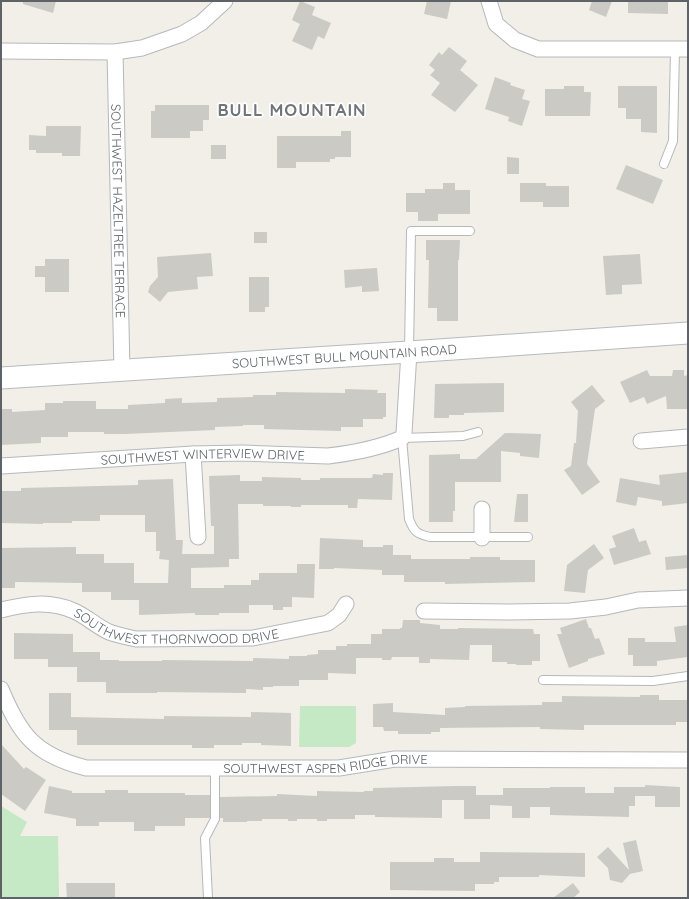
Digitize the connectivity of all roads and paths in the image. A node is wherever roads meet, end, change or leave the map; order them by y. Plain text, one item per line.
1 (225, 1) edge
2 (489, 1) edge
3 (681, 49) edge
4 (1, 51) edge
5 (115, 52) junction
6 (664, 164) dead end
7 (470, 231) dead end
8 (688, 333) edge
9 (409, 352) junction
10 (122, 371) junction
11 (1, 378) edge
12 (478, 432) dead end
13 (688, 437) edge
14 (402, 438) junction
15 (641, 441) dead end
16 (193, 454) junction
17 (1, 466) edge
18 (482, 509) dead end
19 (198, 537) dead end
20 (528, 537) dead end
21 (482, 538) junction
22 (688, 598) edge
23 (346, 604) dead end
24 (1, 610) edge
25 (424, 611) dead end
26 (688, 676) edge
27 (543, 680) dead end
28 (1, 689) edge
29 (688, 760) edge
30 (215, 769) junction
31 (208, 898) edge

1 - 5 street
2 - 3 street
3 - 6 lane
4 - 5 street
5 - 10 street, SOUTHWEST HAZELTREE TERRACE
7 - 9 lane
8 - 9 main road, SOUTHWEST BULL MOUNTAIN ROAD
9 - 10 main road, SOUTHWEST BULL MOUNTAIN ROAD
9 - 14 street
10 - 11 main road, SOUTHWEST BULL MOUNTAIN ROAD
12 - 14 lane
13 - 15 street
14 - 16 street, SOUTHWEST WINTERVIEW DRIVE
14 - 21 lane
16 - 17 street, SOUTHWEST WINTERVIEW DRIVE
16 - 19 street
18 - 21 street
20 - 21 lane
22 - 25 street
23 - 24 street, SOUTHWEST THORNWOOD DRIVE
26 - 27 lane
28 - 30 street, SOUTHWEST ASPEN RIDGE DRIVE
29 - 30 street, SOUTHWEST ASPEN RIDGE DRIVE
30 - 31 lane

